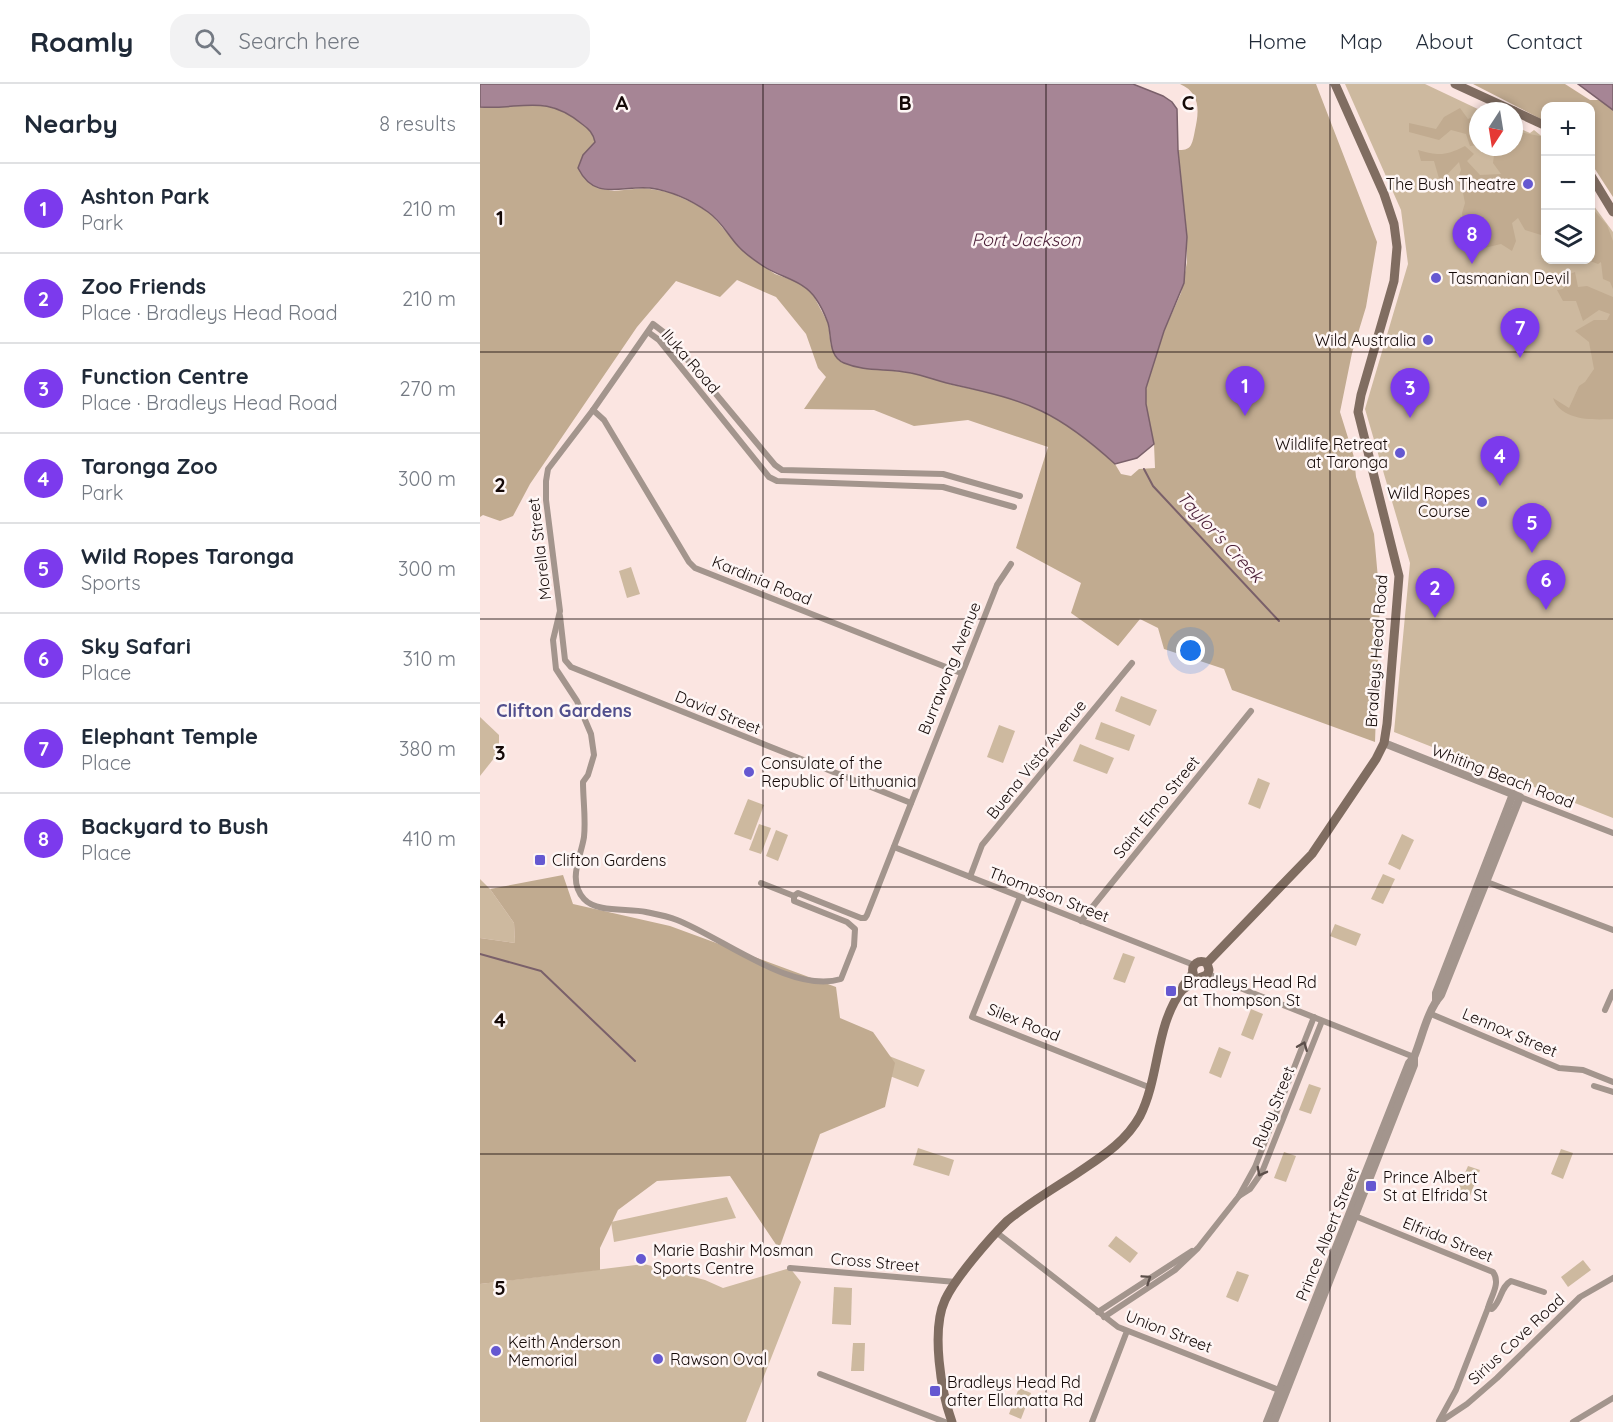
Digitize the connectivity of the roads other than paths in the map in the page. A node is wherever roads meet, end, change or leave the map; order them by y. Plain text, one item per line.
1 (1335, 84) edge
2 (1455, 84) edge
3 (1494, 102) edge
4 (1523, 115) edge
5 (1541, 124) edge
6 (1595, 182) edge
7 (1613, 212) edge
8 (648, 332) junction
9 (593, 410) junction
10 (1020, 496) dead end
11 (1014, 507) dead end
12 (1011, 564) dead end
13 (560, 610) junction
14 (1132, 663) dead end
15 (961, 673) junction
16 (1251, 711) dead end
17 (1384, 743) junction
18 (1517, 796) junction
19 (910, 803) junction
20 (1613, 834) edge
21 (894, 847) junction
22 (970, 878) junction
23 (1487, 882) junction
24 (760, 883) dead end
25 (794, 896) junction
26 (1020, 897) junction
27 (1081, 921) junction
28 (1613, 930) edge
29 (1200, 970) junction
30 (1613, 992) edge
31 (1436, 1001) junction
32 (1605, 1010) dead end
33 (1431, 1014) junction
34 (1314, 1017) junction
35 (1322, 1021) junction
36 (1414, 1057) junction
37 (1613, 1082) edge
38 (1594, 1086) dead end
39 (1151, 1088) junction
40 (1613, 1092) edge
41 (1239, 1196) junction
42 (1355, 1216) junction
43 (996, 1232) junction
44 (1198, 1248) junction
45 (790, 1268) dead end
46 (1613, 1278) edge
47 (957, 1282) junction
48 (1544, 1292) dead end
49 (1488, 1308) junction
50 (1098, 1312) junction
51 (1104, 1317) junction
52 (1126, 1331) junction
53 (820, 1374) dead end
54 (1283, 1391) junction
55 (1613, 1398) edge
56 (945, 1422) edge
57 (952, 1422) edge
58 (1092, 1422) edge
59 (1267, 1422) edge
60 (1274, 1422) edge
61 (1439, 1422) edge
62 (1573, 1422) edge

1 - 17 main road, Bradleys Head Road
2 - 3 main road
4 - 5 main road
6 - 7 main road
8 - 9 street, Morella Street
8 - 10 street, Iluka Road
8 - 11 street, Iluka Road
9 - 13 street, Morella Street
9 - 15 street, Kardinia Road
12 - 15 street, Burrawong Avenue
13 - 19 street, David Street
13 - 25 street, Morella Street
14 - 22 street, Buena Vista Avenue
15 - 19 street, Burrawong Avenue
16 - 27 street, Saint Elmo Street
17 - 18 street, Whiting Beach Road
17 - 29 main road, Bradleys Head Road
18 - 20 street, Whiting Beach Road
18 - 23 street, Prince Albert Street
18 - 31 street, Prince Albert Street
19 - 21 street, Burrawong Avenue
21 - 22 street, Thompson Street
21 - 25 street, Burrawong Avenue
22 - 26 street, Thompson Street
23 - 28 street
23 - 31 street, Prince Albert Street
24 - 25 street
26 - 27 street, Thompson Street
26 - 39 street, Silex Road
27 - 29 street, Thompson Street
29 - 34 street, Thompson Street
29 - 39 main road, Bradleys Head Road
30 - 32 street
31 - 33 street, Prince Albert Street
33 - 36 street, Prince Albert Street
33 - 37 street, Lennox Street
34 - 35 street, Thompson Street
41 -> 34 street, Ruby Street
35 - 36 street, Thompson Street
35 -> 41 street, Ruby Street
36 - 42 street, Prince Albert Street
36 - 54 street, Prince Albert Street
38 - 40 street
39 - 43 main road, Bradleys Head Road
41 - 44 street, Ruby Street
42 - 49 street, Elfrida Street
42 - 54 street, Prince Albert Street
43 - 47 main road, Bradleys Head Road
43 - 50 street, Union Street
50 -> 44 street, Ruby Street
44 - 51 street, Ruby Street
45 - 47 street, Cross Street
46 - 61 street, Sirius Cove Road
47 - 57 main road, Bradleys Head Road
48 - 49 street
49 - 61 street
50 - 51 street, Union Street
51 - 52 street, Union Street
52 - 54 street, Union Street
52 - 58 street
53 - 56 street
54 - 59 street, Prince Albert Street
54 - 60 street, Prince Albert Street
55 - 62 street

